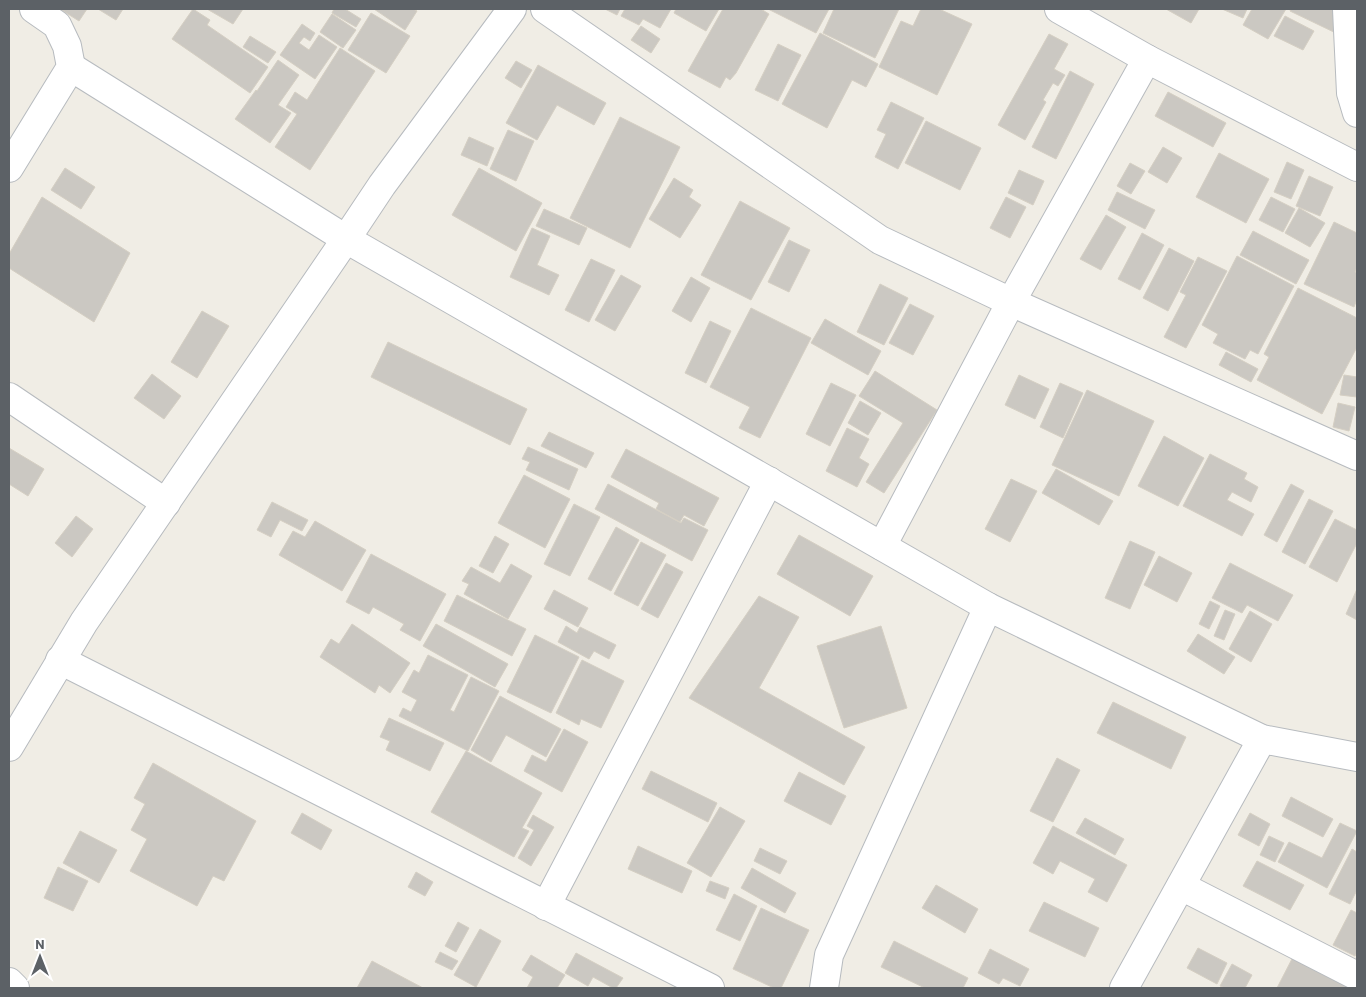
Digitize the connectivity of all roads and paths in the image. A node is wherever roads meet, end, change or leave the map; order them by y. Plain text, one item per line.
1 (34, 9) edge
2 (512, 9) edge
3 (546, 9) edge
4 (1059, 9) edge
5 (1347, 9) edge
6 (1147, 58) junction
7 (71, 67) junction
8 (1357, 113) edge
9 (9, 168) edge
10 (1357, 168) edge
11 (346, 239) junction
12 (1011, 302) junction
13 (9, 397) edge
14 (1357, 456) edge
15 (769, 481) junction
16 (166, 503) junction
17 (882, 546) junction
18 (988, 607) junction
19 (60, 660) junction
20 (1262, 739) junction
21 (9, 747) edge
22 (1357, 757) edge
23 (1181, 886) junction
24 (546, 906) junction
25 (1357, 976) edge
26 (9, 982) edge
27 (15, 988) edge
28 (710, 988) edge
29 (824, 988) edge
30 (1124, 988) edge

1 - 7 street
2 - 11 street
3 - 12 street
4 - 6 street
5 - 8 street
6 - 10 street
6 - 12 street
7 - 9 street
7 - 11 street
11 - 15 street
11 - 16 street
12 - 14 street
12 - 17 street
13 - 16 street
15 - 17 street
15 - 24 street
16 - 19 street
17 - 18 street
18 - 20 street
18 - 29 street
19 - 21 street
19 - 24 street
20 - 22 street
20 - 23 street
23 - 25 street
23 - 30 street
24 - 28 street
26 - 27 street

